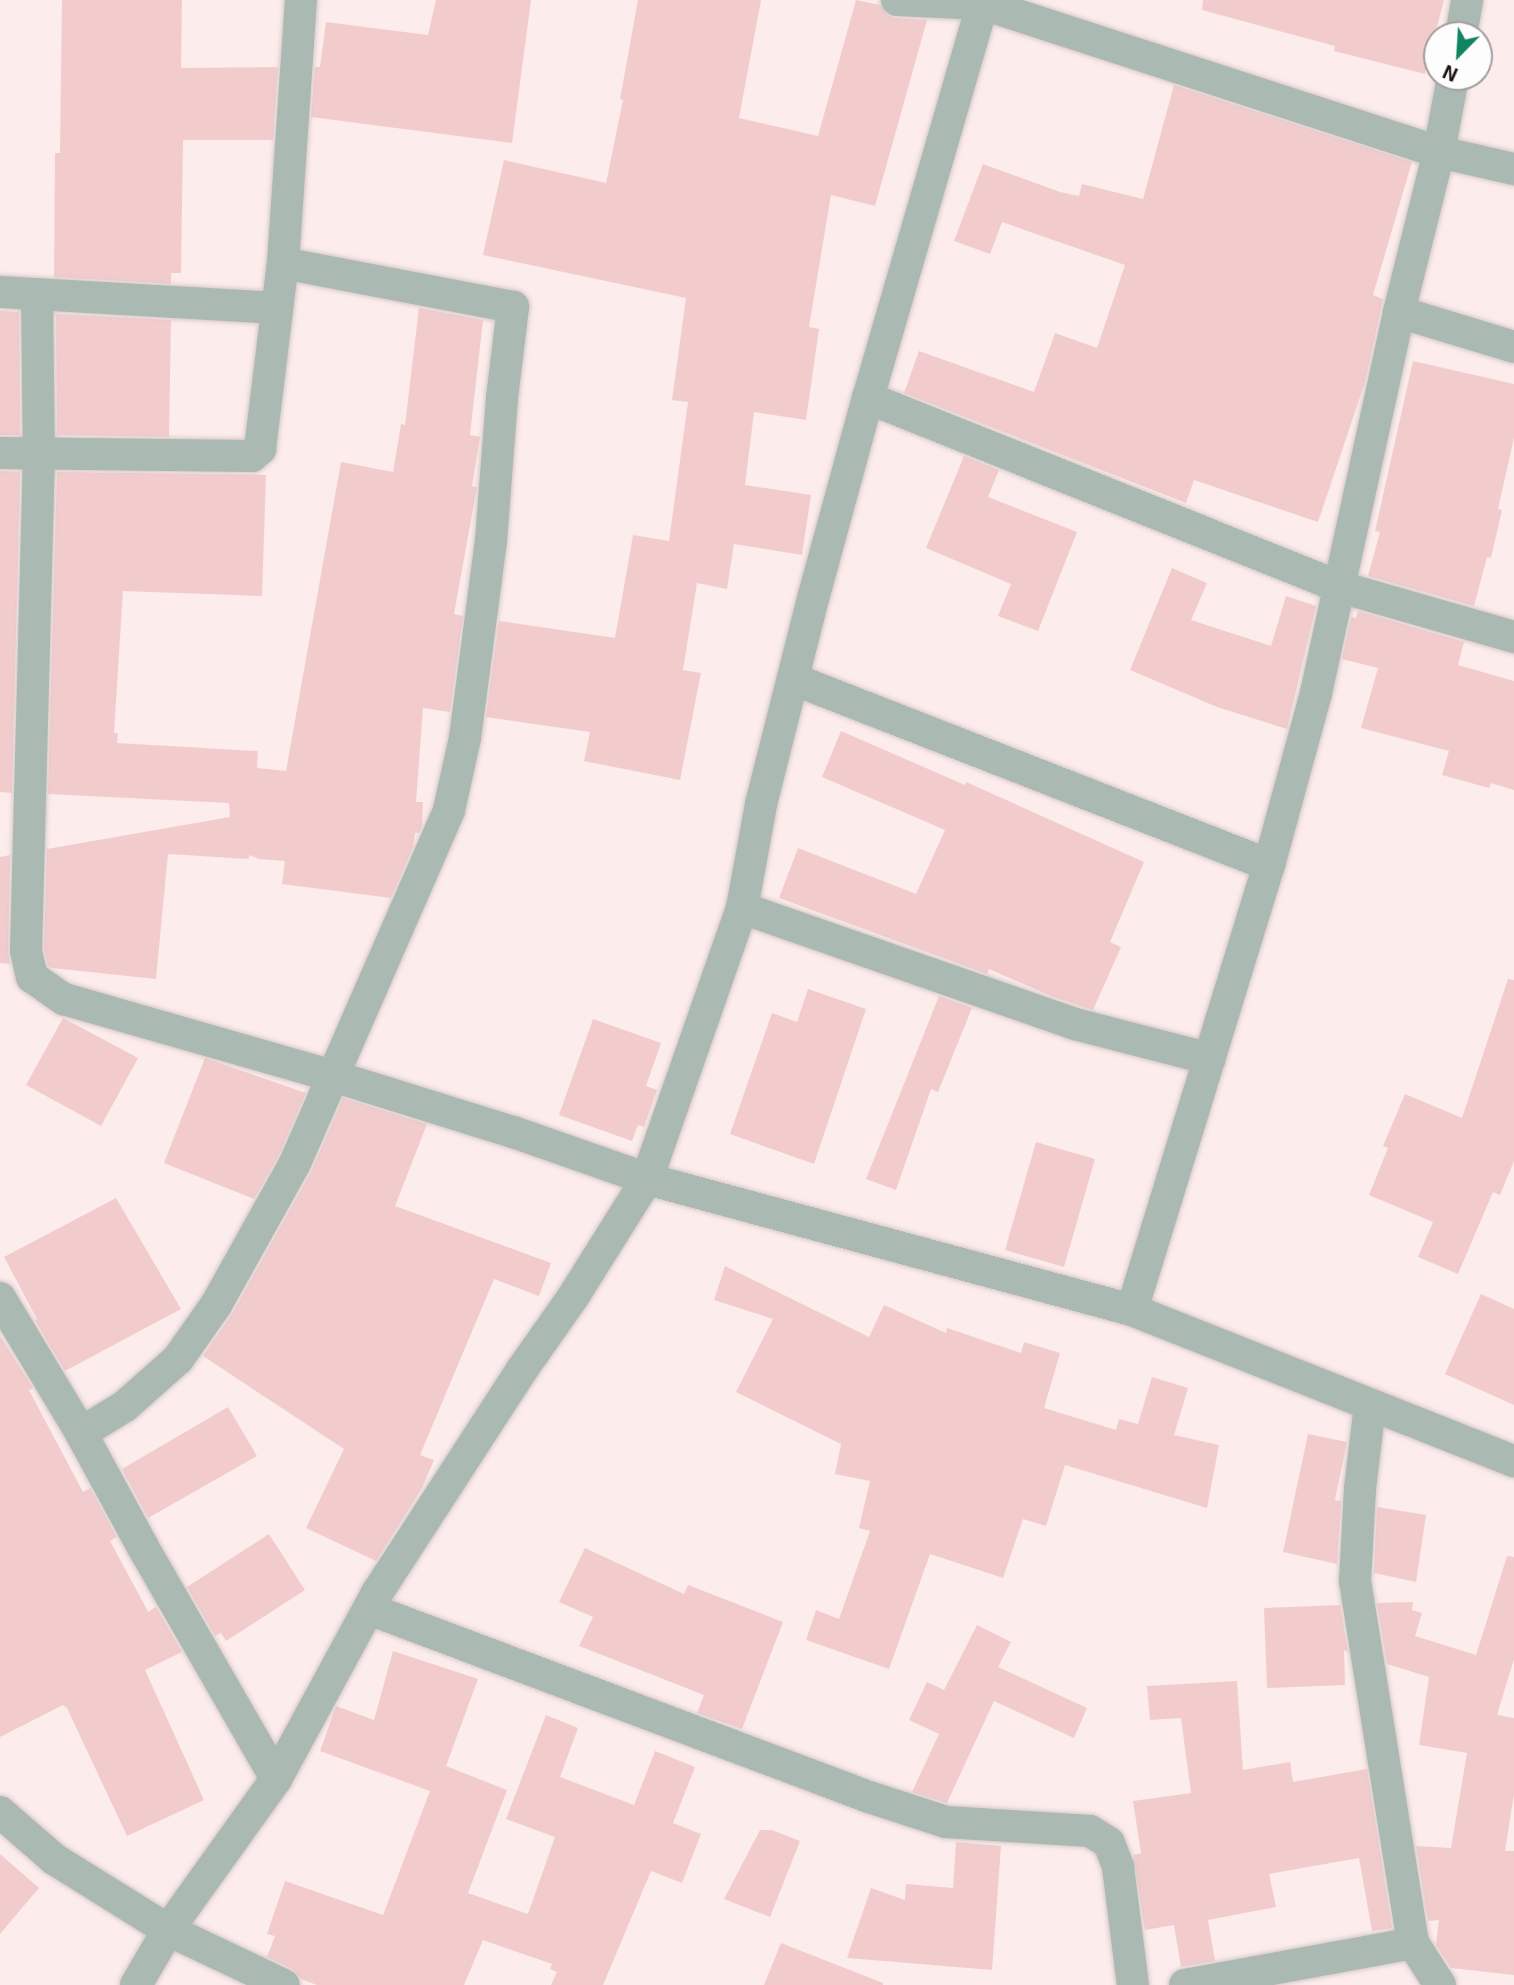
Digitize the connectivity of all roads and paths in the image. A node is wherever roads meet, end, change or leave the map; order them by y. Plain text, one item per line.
1 (301, 0) edge
2 (897, 0) edge
3 (1467, 0) edge
4 (984, 2) edge
5 (1463, 21) edge
6 (1450, 91) edge
7 (1439, 152) junction
8 (1514, 169) edge
9 (283, 264) junction
10 (0, 292) edge
11 (37, 295) junction
12 (275, 308) junction
13 (1399, 312) junction
14 (1514, 347) edge
15 (868, 398) junction
16 (0, 453) edge
17 (39, 454) junction
18 (1340, 587) junction
19 (1514, 637) edge
20 (793, 679) junction
21 (1269, 866) junction
22 (742, 908) junction
23 (1210, 1059) junction
24 (332, 1076) junction
25 (647, 1179) junction
26 (0, 1298) edge
27 (1132, 1311) junction
28 (1370, 1405) junction
29 (81, 1433) junction
30 (1514, 1461) edge
31 (369, 1609) junction
32 (276, 1779) junction
33 (0, 1812) edge
34 (168, 1930) junction
35 (1413, 1943) junction
36 (136, 1985) edge
37 (284, 1985) edge
38 (1133, 1985) edge
39 (1185, 1985) edge
40 (1440, 1985) edge

1 - 9 street
2 - 4 street
3 - 5 street
4 - 7 street
4 - 15 street
6 - 7 street
7 - 8 street
7 - 13 street
9 - 12 street
9 - 24 street
10 - 11 street
11 - 12 street
11 - 17 street
12 - 17 street
13 - 14 street
13 - 18 street
15 - 18 street
15 - 20 street
16 - 17 street
17 - 24 street
18 - 19 street
18 - 21 street
20 - 21 street
20 - 22 street
21 - 23 street
22 - 23 street
22 - 25 street
23 - 27 street
24 - 25 street
24 - 29 street
25 - 27 street
25 - 31 street
26 - 29 street
27 - 28 street
28 - 30 street
28 - 35 street
29 - 32 street
31 - 32 street
31 - 38 street
32 - 34 street
33 - 34 street
34 - 36 street
34 - 37 street
35 - 39 street
35 - 40 street

